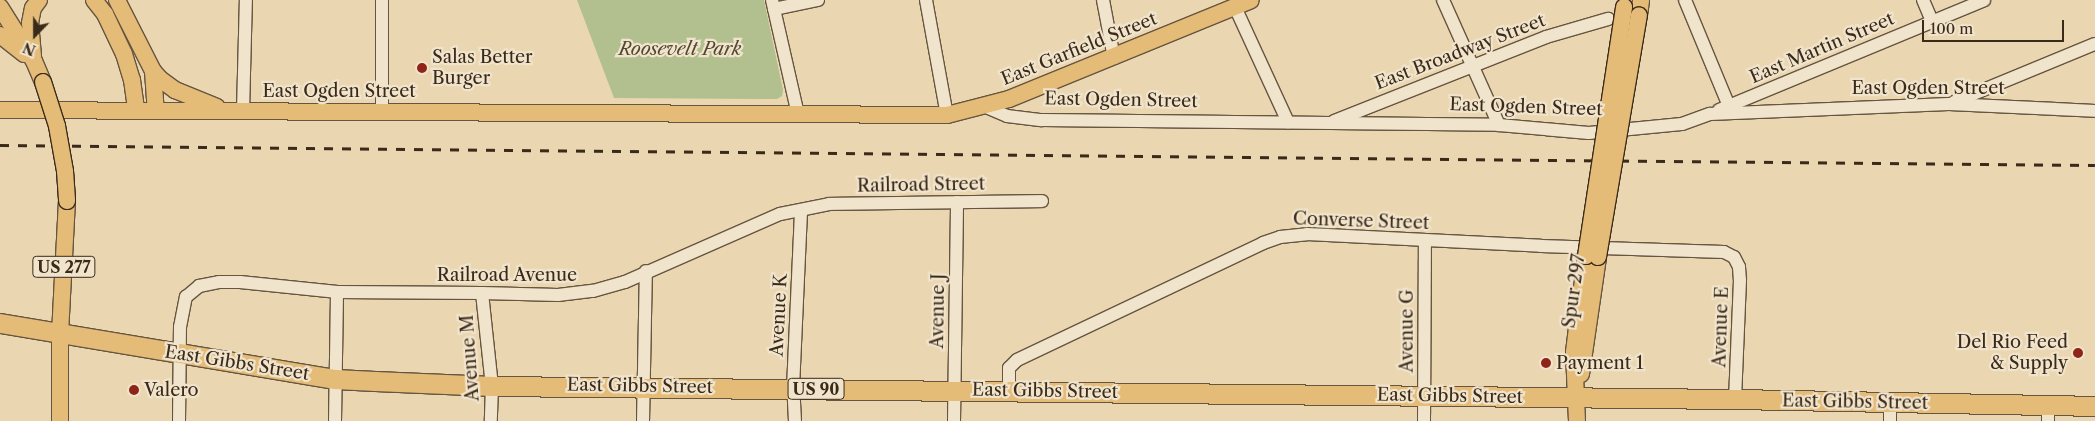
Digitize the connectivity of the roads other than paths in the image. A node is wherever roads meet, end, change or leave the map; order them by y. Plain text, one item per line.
1 (39, 0) edge
2 (94, 0) edge
3 (117, 0) edge
4 (246, 0) edge
5 (382, 0) edge
6 (818, 0) edge
7 (926, 0) edge
8 (1103, 0) edge
9 (1251, 0) edge
10 (1443, 0) edge
11 (1684, 0) edge
12 (1923, 0) edge
13 (1984, 0) edge
14 (1625, 3) edge
15 (773, 4) edge
16 (1235, 7) junction
17 (1640, 7) edge
18 (0, 8) edge
19 (1608, 19) dead end
20 (1932, 21) junction
21 (0, 35) edge
22 (2095, 44) edge
23 (1114, 58) junction
24 (34, 61) junction
25 (1473, 66) junction
26 (153, 71) junction
27 (1949, 104) junction
28 (1729, 106) junction
29 (986, 107) junction
30 (0, 110) edge
31 (136, 110) junction
32 (156, 110) junction
33 (226, 110) junction
34 (243, 111) junction
35 (2095, 111) edge
36 (382, 112) junction
37 (798, 114) junction
38 (1710, 114) junction
39 (947, 115) junction
40 (1288, 122) junction
41 (1327, 123) junction
42 (1499, 125) junction
43 (1042, 201) dead end
44 (957, 202) junction
45 (801, 210) junction
46 (1425, 240) junction
47 (1592, 257) junction
48 (1734, 257) joint
49 (646, 271) junction
50 (337, 292) junction
51 (482, 293) junction
52 (0, 322) edge
53 (60, 334) junction
54 (181, 354) junction
55 (335, 379) junction
56 (492, 386) junction
57 (644, 386) junction
58 (793, 388) junction
59 (954, 390) junction
60 (1009, 391) junction
61 (1424, 396) junction
62 (1577, 398) junction
63 (1735, 399) junction
64 (2095, 406) edge
65 (1890, 412) edge
66 (2048, 413) edge
67 (60, 421) edge
68 (179, 421) edge
69 (335, 421) edge
70 (491, 421) edge
71 (644, 421) edge
72 (794, 421) edge
73 (954, 421) edge
74 (1424, 421) edge
75 (1577, 421) edge

1 - 24 main road
2 - 31 main road
3 - 26 main road
4 - 34 street
5 - 36 street
6 - 15 street
7 - 39 street
8 - 23 street
9 - 16 main road, East Garfield Street
10 - 25 street
11 - 28 street
12 - 20 street
13 - 20 street, East Martin Street
14 - 47 main road, Spur 297, bridge
15 - 37 street
16 - 23 main road, East Garfield Street
16 - 40 street
17 - 47 main road, Spur 297, bridge
18 - 24 main road, US 277
19 - 25 street, East Broadway Street
20 - 28 street, East Martin Street
21 - 24 main road
22 - 27 street
23 - 29 main road, East Garfield Street
24 - 53 main road, US 277, bridge
25 - 41 street, East Broadway Street
25 - 42 street
26 - 32 main road
26 - 33 main road
27 - 35 street, East Ogden Street
27 - 38 street, East Ogden Street
28 - 38 street, East Martin Street
29 - 39 main road, East Garfield Street
29 - 40 street, East Ogden Street
30 - 31 main road, East Ogden Street
31 - 32 main road, East Ogden Street
32 - 33 main road, East Ogden Street
33 - 34 main road, East Ogden Street
34 - 36 main road, East Ogden Street
36 - 37 main road, East Ogden Street
37 - 39 main road, East Ogden Street
38 - 42 street, East Ogden Street
40 - 41 street, East Ogden Street
41 - 42 street, East Ogden Street
43 - 44 street, Railroad Street
44 - 45 street, Railroad Street
44 - 59 street, Avenue J
45 - 49 street, Railroad Avenue
45 - 58 street, Avenue K
46 - 48 street, Converse Street
46 - 60 street, Converse Street
46 - 61 street, Avenue G
47 - 62 main road, Spur 297
48 - 63 street, Avenue E
49 - 51 street, Railroad Avenue
49 - 57 street
50 - 51 street, Railroad Avenue
50 - 54 street, Railroad Avenue
50 - 55 street
51 - 56 street, Avenue M
52 - 53 highway, East Gibbs Street / US 90
53 - 54 highway, East Gibbs Street / US 90
53 - 67 main road
54 - 55 highway, East Gibbs Street / US 90
54 - 68 street
55 - 56 highway, East Gibbs Street / US 90
55 - 69 street
56 - 57 highway, East Gibbs Street / US 90
56 - 70 street, Avenue M
57 - 58 highway, East Gibbs Street / US 90
57 - 71 street
58 - 59 highway, East Gibbs Street / US 90
58 - 72 street, Avenue K
59 - 60 highway, East Gibbs Street / US 90
59 - 73 street, Avenue J
60 - 61 highway, East Gibbs Street / US 90
61 - 62 highway, East Gibbs Street / US 90
61 - 74 street, Avenue G
62 - 63 highway, East Gibbs Street
62 - 75 main road, Spur 297
63 - 65 highway, East Gibbs Street
64 - 66 highway, East Gibbs Street
65 - 66 highway, East Gibbs Street

